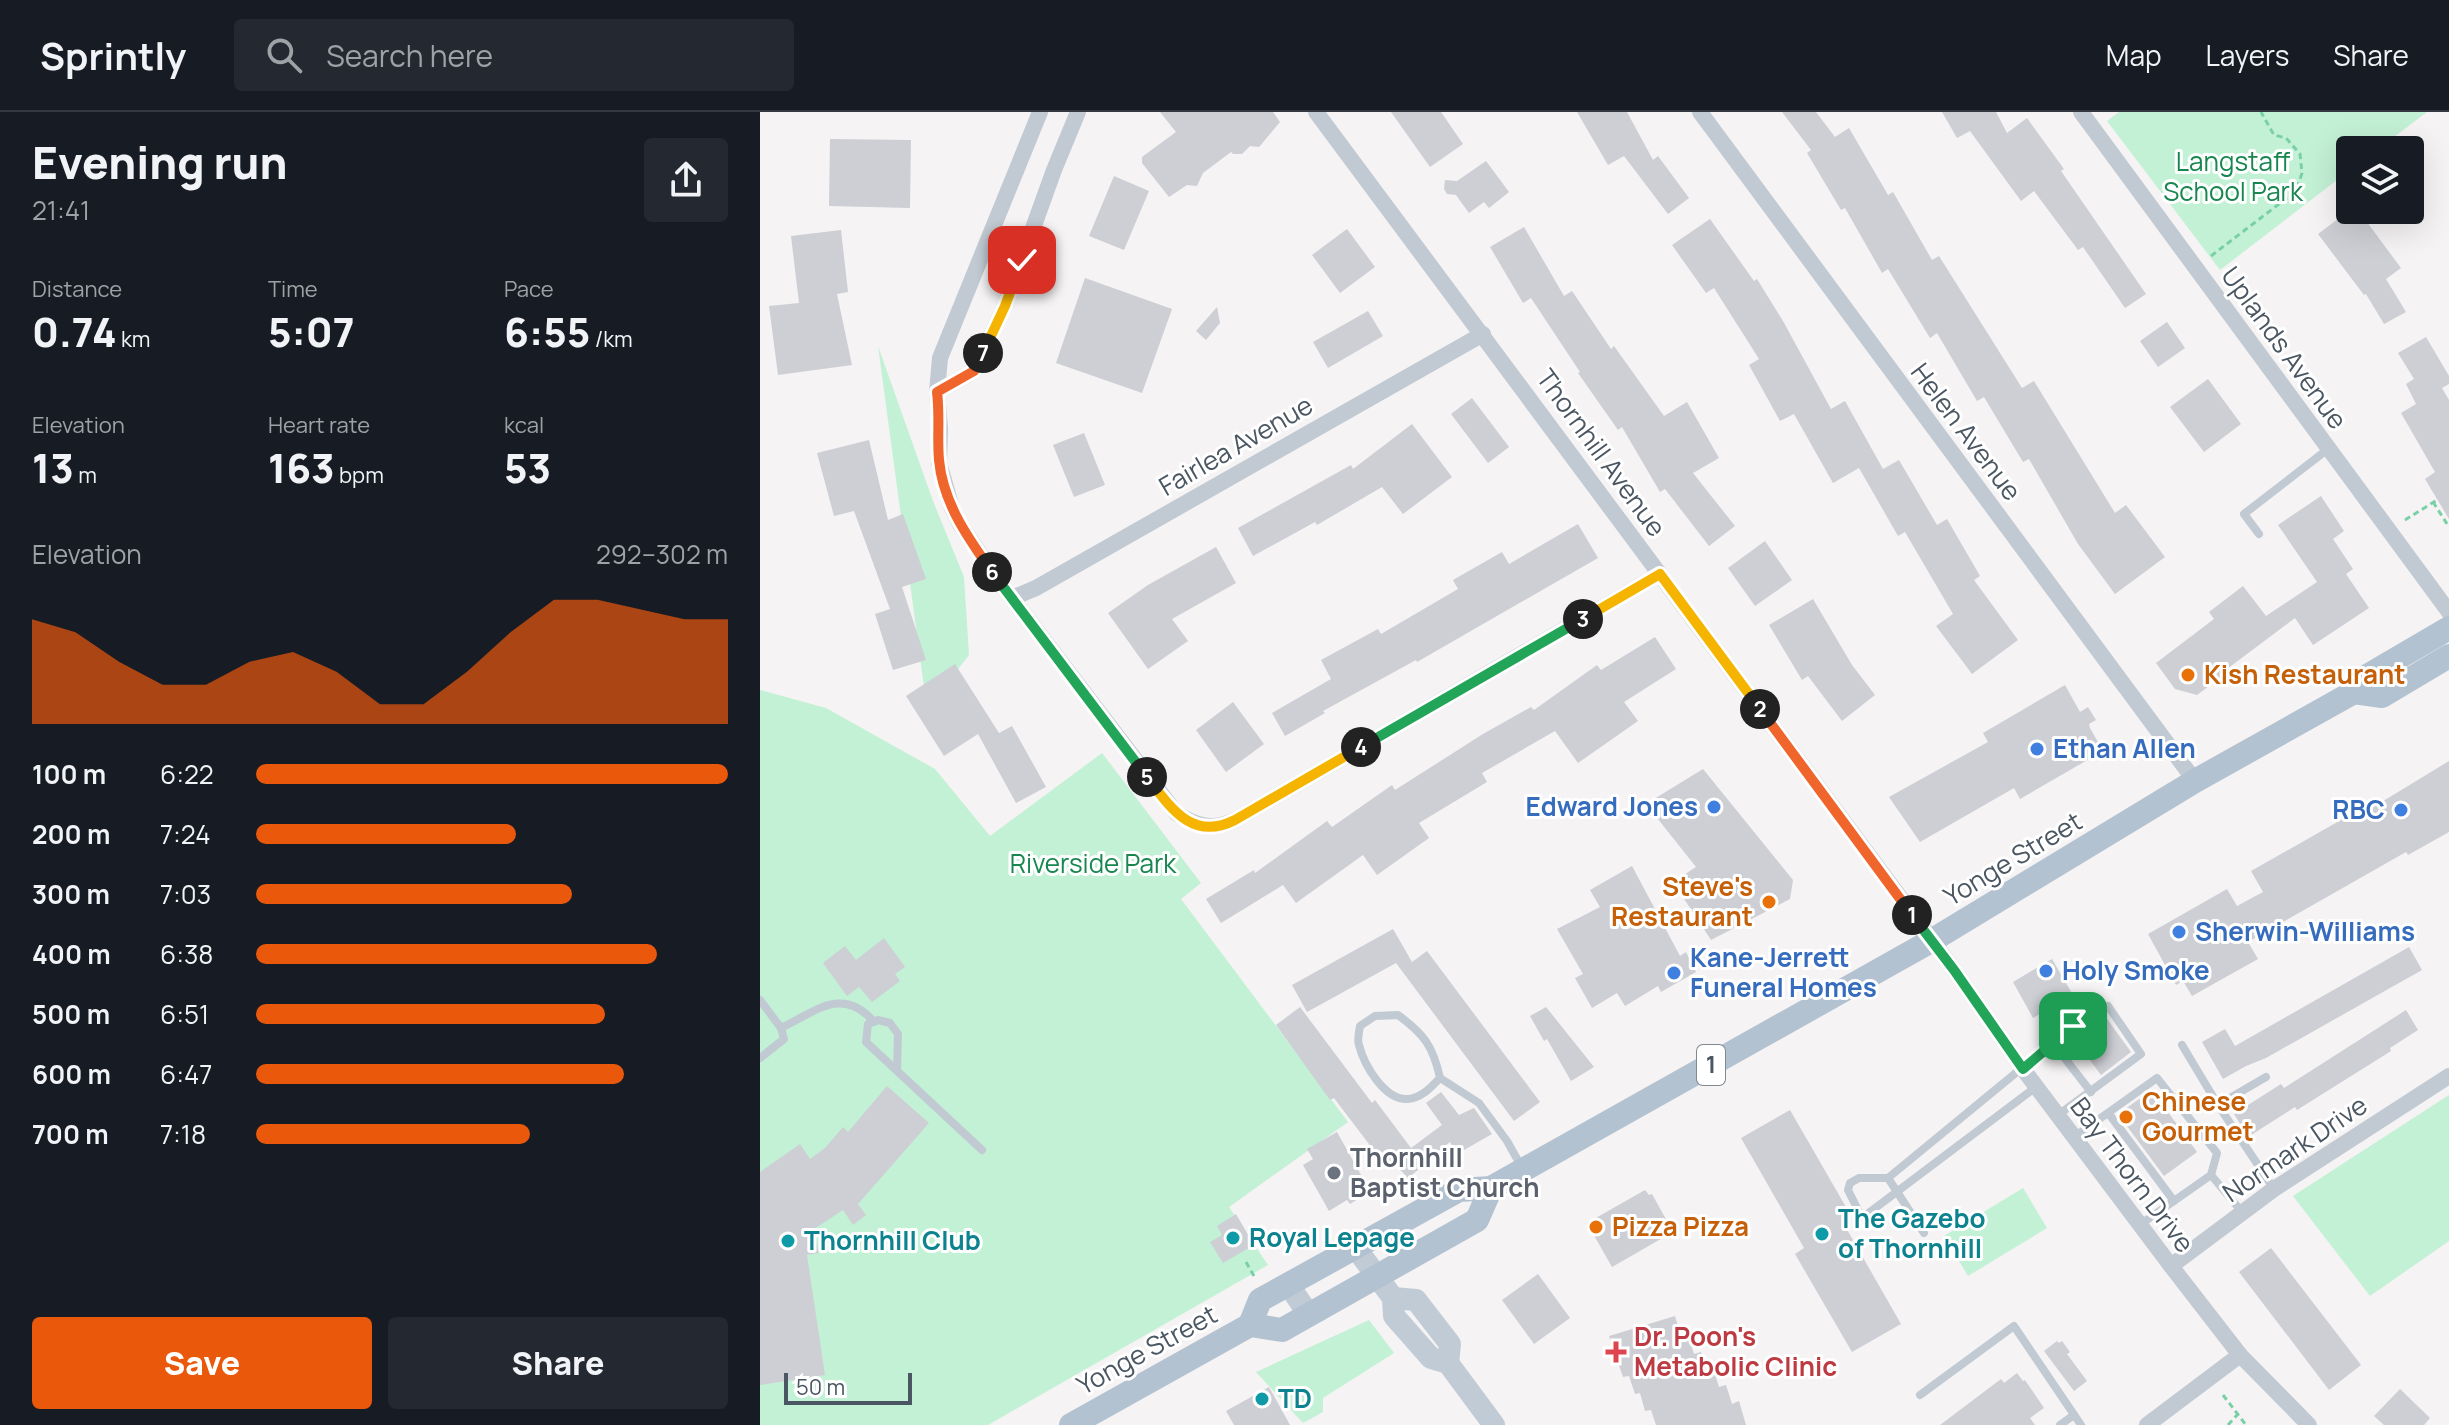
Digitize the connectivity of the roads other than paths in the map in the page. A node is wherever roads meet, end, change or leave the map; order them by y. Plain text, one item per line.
1 (1040, 112) edge
2 (1078, 112) edge
3 (1316, 112) edge
4 (1700, 112) edge
5 (2082, 112) edge
6 (1483, 334) junction
7 (937, 392) junction
8 (2328, 449) junction
9 (2259, 534) dead end
10 (1660, 574) junction
11 (1012, 598) junction
12 (2449, 612) edge
13 (2449, 628) edge
14 (2449, 656) edge
15 (2354, 692) junction
16 (2195, 781) junction
17 (1931, 941) junction
18 (760, 1000) edge
19 (874, 1022) junction
20 (781, 1028) junction
21 (2053, 1043) junction
22 (2182, 1045) dead end
23 (760, 1058) edge
24 (2023, 1069) junction
25 (897, 1070) junction
26 (2449, 1076) edge
27 (2266, 1077) dead end
28 (1440, 1078) junction
29 (2036, 1086) junction
30 (2091, 1092) junction
31 (2218, 1105) junction
32 (2109, 1114) junction
33 (2058, 1115) junction
34 (2074, 1137) junction
35 (982, 1150) dead end
36 (1523, 1170) junction
37 (2211, 1175) junction
38 (1888, 1178) junction
39 (1491, 1188) junction
40 (2274, 1189) junction
41 (1897, 1192) junction
42 (2174, 1201) junction
43 (2242, 1212) junction
44 (2140, 1225) junction
45 (1924, 1233) dead end
46 (1355, 1247) junction
47 (2171, 1266) junction
48 (1377, 1277) junction
49 (1288, 1284) junction
50 (1309, 1315) junction
51 (1250, 1325) junction
52 (2240, 1355) junction
53 (1920, 1395) dead end
54 (2074, 1415) junction
55 (2157, 1422) edge
56 (1071, 1425) edge
57 (1494, 1425) edge
58 (2060, 1425) edge
59 (2081, 1425) edge
60 (2309, 1425) edge

1 - 7 street
2 - 7 street
3 - 6 street, Thornhill Avenue
4 - 16 street, Helen Avenue
5 - 8 street, Uplands Avenue
6 - 10 street, Thornhill Avenue
6 - 11 street, Fairlea Avenue
7 - 11 street
8 - 9 lane
8 - 12 street, Uplands Avenue
10 - 11 street
10 - 17 street, Thornhill Avenue
13 - 15 main road, Yonge Street / 1
14 - 15 main road, Yonge Street / 1
15 - 16 main road, Yonge Street / 1
16 - 17 main road, Yonge Street / 1
17 - 24 street, Bay Thorn Drive
17 - 36 main road, Yonge Street / 1
18 - 20 lane
19 - 20 lane
19 - 25 lane
19 - 25 lane
20 - 23 lane
21 - 24 lane
21 - 30 lane
21 - 30 lane
22 - 31 lane
24 - 29 street, Bay Thorn Drive
24 - 38 lane
25 - 35 lane
26 - 40 street, Normark Drive
27 - 31 lane
28 - 28 lane
28 - 36 lane
29 - 33 street, Bay Thorn Drive
29 - 41 lane
30 - 33 lane
31 - 40 lane
32 - 34 lane
32 - 37 lane
32 - 42 lane
33 - 34 street, Bay Thorn Drive
34 - 44 street, Bay Thorn Drive
36 - 39 main road, Yonge Street / 1
37 - 42 lane
37 - 43 lane
38 - 41 lane
38 - 41 lane
39 - 46 main road, Yonge Street / 1
39 - 48 main road, Yonge Street
40 - 43 street, Normark Drive
41 - 45 lane
42 - 44 lane
43 - 47 street, Normark Drive
44 - 47 street, Bay Thorn Drive
46 - 48 street
46 - 49 main road, Yonge Street / 1
47 - 52 street, Bay Thorn Drive
48 - 50 main road, Yonge Street
48 - 57 street
49 - 50 street
49 - 51 main road, Yonge Street / 1
50 - 51 main road, Yonge Street
51 - 56 main road, Yonge Street / 1
52 - 55 street
52 - 60 street, Bay Thorn Drive
53 - 54 lane
54 - 58 lane
54 - 59 lane

